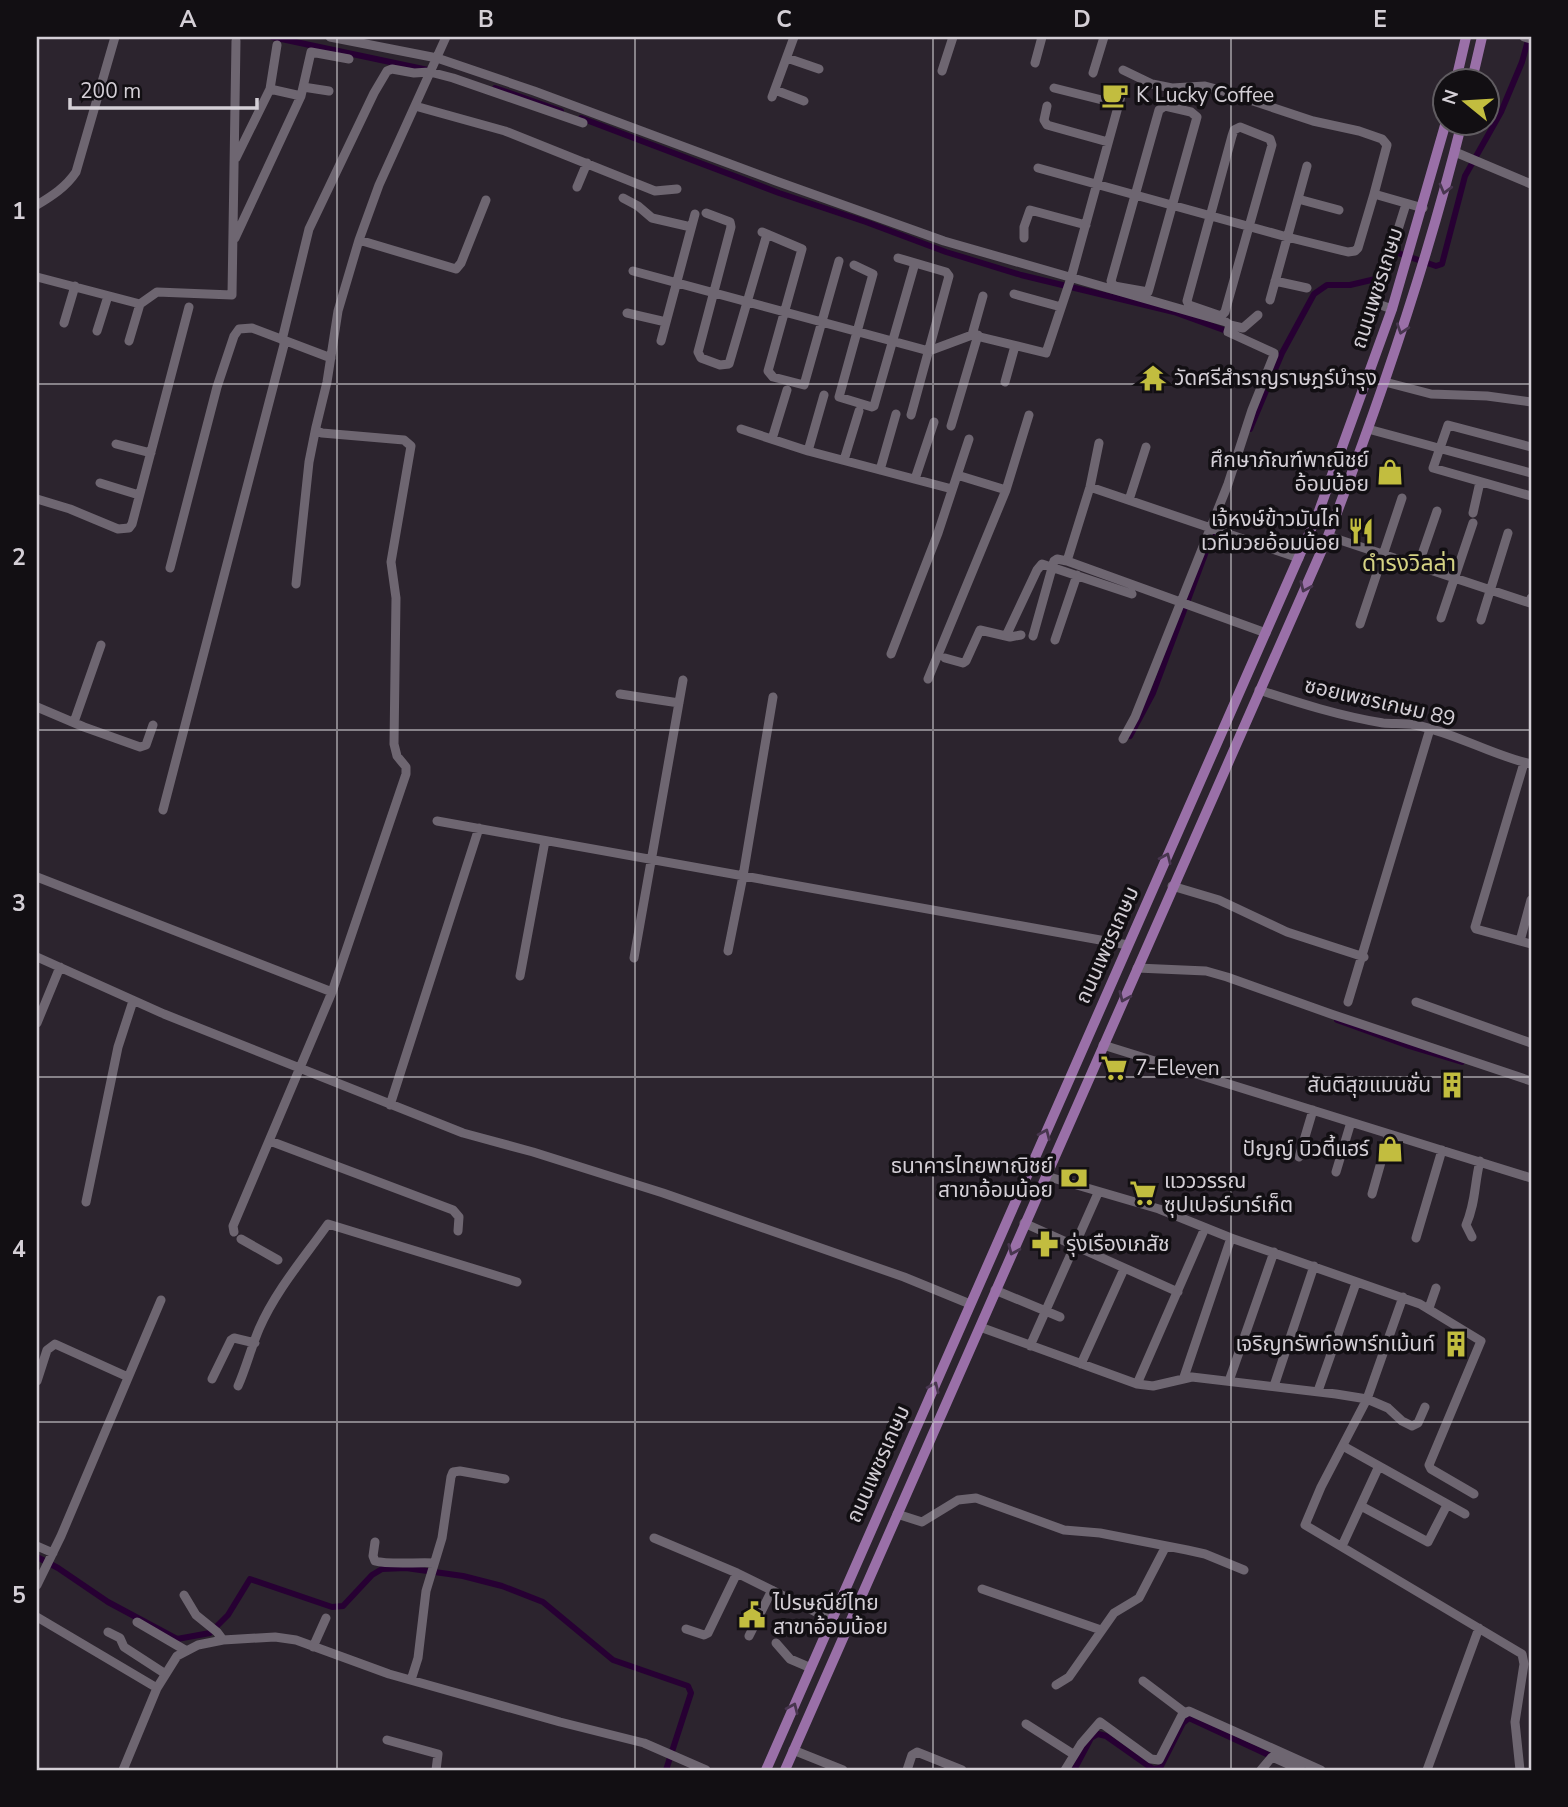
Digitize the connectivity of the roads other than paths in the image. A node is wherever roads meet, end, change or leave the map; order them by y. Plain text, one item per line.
1 (115, 37) edge
2 (330, 37) edge
3 (446, 37) edge
4 (794, 37) edge
5 (953, 37) edge
6 (1042, 37) edge
7 (1104, 37) edge
8 (1466, 37) edge
9 (1482, 37) edge
10 (1524, 37) edge
11 (1531, 39) edge
12 (236, 41) dead end
13 (277, 45) dead end
14 (787, 58) junction
15 (349, 59) dead end
16 (1035, 63) dead end
17 (433, 66) junction
18 (1459, 66) edge
19 (1475, 66) edge
20 (819, 69) dead end
21 (1123, 69) dead end
22 (943, 71) dead end
23 (1093, 73) dead end
24 (1054, 88) dead end
25 (270, 89) junction
26 (329, 91) dead end
27 (302, 92) junction
28 (804, 100) dead end
29 (415, 106) junction
30 (1047, 106) dead end
31 (583, 123) dead end
32 (1442, 136) edge
33 (1461, 136) edge
34 (1108, 142) junction
35 (1460, 154) junction
36 (234, 163) junction
37 (587, 163) junction
38 (1307, 166) dead end
39 (1038, 168) dead end
40 (1097, 184) junction
41 (1531, 184) edge
42 (577, 187) dead end
43 (677, 189) dead end
44 (1374, 194) junction
45 (1137, 195) junction
46 (623, 198) dead end
47 (1298, 199) junction
48 (486, 200) dead end
49 (1406, 204) junction
50 (37, 205) edge
51 (1173, 205) junction
52 (1423, 208) junction
53 (1339, 210) dead end
54 (706, 213) dead end
55 (695, 214) dead end
56 (1212, 216) junction
57 (1086, 225) junction
58 (1250, 227) junction
59 (691, 228) junction
60 (1287, 237) junction
61 (1024, 239) dead end
62 (359, 240) junction
63 (232, 243) junction
64 (898, 258) dead end
65 (839, 261) dead end
66 (915, 263) junction
67 (854, 265) dead end
68 (633, 271) dead end
69 (37, 280) edge
70 (1275, 281) junction
71 (1069, 282) junction
72 (677, 283) junction
73 (75, 286) junction
74 (1307, 288) dead end
75 (714, 293) junction
76 (1014, 294) dead end
77 (108, 296) junction
78 (984, 296) dead end
79 (1270, 300) dead end
80 (748, 302) junction
81 (140, 304) junction
82 (189, 307) dead end
83 (1061, 307) junction
84 (1392, 309) junction
85 (785, 312) junction
86 (627, 313) dead end
87 (1258, 315) dead end
88 (666, 322) junction
89 (821, 322) junction
90 (64, 323) dead end
91 (1229, 328) junction
92 (97, 331) dead end
93 (857, 331) junction
94 (975, 335) junction
95 (129, 341) dead end
96 (283, 341) junction
97 (661, 341) dead end
98 (893, 341) junction
99 (1015, 346) junction
100 (929, 351) junction
101 (331, 358) junction
102 (1004, 382) dead end
103 (1385, 382) junction
104 (788, 390) dead end
105 (824, 395) dead end
106 (1362, 397) junction
107 (1378, 402) junction
108 (1531, 402) edge
109 (859, 411) dead end
110 (897, 414) dead end
111 (911, 415) dead end
112 (1030, 415) dead end
113 (934, 422) dead end
114 (1352, 425) junction
115 (951, 426) dead end
116 (316, 427) junction
117 (741, 429) dead end
118 (1368, 429) junction
119 (772, 439) junction
120 (969, 439) dead end
121 (1099, 443) dead end
122 (116, 444) dead end
123 (1146, 447) dead end
124 (1531, 447) edge
125 (1440, 449) junction
126 (808, 451) junction
127 (151, 453) junction
128 (844, 460) junction
129 (880, 470) junction
130 (1531, 473) edge
131 (957, 475) junction
132 (915, 479) junction
133 (1480, 482) junction
134 (100, 483) dead end
135 (1090, 487) junction
136 (952, 489) junction
137 (1327, 489) junction
138 (1006, 490) junction
139 (1344, 494) junction
140 (139, 495) junction
141 (1531, 496) edge
142 (1402, 498) dead end
143 (37, 499) edge
144 (1129, 500) junction
145 (1437, 511) dead end
146 (1213, 529) junction
147 (1508, 533) dead end
148 (1328, 536) junction
149 (1384, 555) junction
150 (1299, 558) junction
151 (1067, 561) junction
152 (1053, 566) junction
153 (1418, 566) junction
154 (170, 568) dead end
155 (1077, 575) junction
156 (1455, 578) junction
157 (296, 584) dead end
158 (1491, 590) junction
159 (1132, 594) dead end
160 (1531, 598) edge
161 (1184, 604) junction
162 (1441, 618) dead end
163 (1480, 620) dead end
164 (1360, 624) dead end
165 (1266, 633) junction
166 (1021, 635) dead end
167 (1006, 636) junction
168 (1033, 636) dead end
169 (1055, 640) dead end
170 (101, 645) dead end
171 (891, 654) dead end
172 (945, 658) dead end
173 (929, 679) dead end
174 (683, 680) dead end
175 (1259, 690) junction
176 (620, 694) dead end
177 (773, 697) dead end
178 (679, 703) junction
179 (37, 707) edge
180 (74, 722) junction
181 (153, 725) dead end
182 (1430, 729) junction
183 (1124, 739) dead end
184 (1528, 764) edge
185 (163, 810) dead end
186 (437, 821) dead end
187 (479, 828) junction
188 (545, 841) junction
189 (653, 860) junction
190 (743, 876) junction
191 (37, 877) edge
192 (1172, 886) junction
193 (1531, 900) edge
194 (1520, 941) junction
195 (1128, 944) junction
196 (1531, 944) edge
197 (728, 951) dead end
198 (37, 957) edge
199 (1364, 957) junction
200 (635, 958) dead end
201 (60, 967) junction
202 (1137, 968) junction
203 (520, 976) dead end
204 (332, 992) junction
205 (133, 1001) junction
206 (1348, 1002) dead end
207 (1416, 1002) dead end
208 (37, 1024) edge
209 (1531, 1043) edge
210 (1103, 1045) junction
211 (300, 1069) junction
212 (1531, 1081) edge
213 (390, 1105) junction
214 (1313, 1110) junction
215 (1351, 1122) junction
216 (1389, 1134) junction
217 (270, 1140) junction
218 (1442, 1150) junction
219 (1299, 1157) dead end
220 (1480, 1161) junction
221 (1336, 1172) dead end
222 (1046, 1176) junction
223 (1531, 1178) edge
224 (1098, 1193) junction
225 (1372, 1194) dead end
226 (86, 1202) dead end
227 (1024, 1223) junction
228 (1205, 1228) junction
229 (458, 1231) dead end
230 (1472, 1237) dead end
231 (1231, 1238) junction
232 (1416, 1238) dead end
233 (1074, 1246) junction
234 (1274, 1252) junction
235 (1314, 1266) junction
236 (295, 1267) junction
237 (1124, 1269) junction
238 (517, 1282) dead end
239 (1356, 1283) junction
240 (1436, 1288) dead end
241 (995, 1290) junction
242 (1178, 1292) junction
243 (1403, 1297) junction
244 (160, 1300) dead end
245 (970, 1304) junction
246 (1429, 1308) junction
247 (1045, 1311) junction
248 (1060, 1317) dead end
249 (980, 1327) junction
250 (255, 1343) junction
251 (1030, 1346) junction
252 (1081, 1364) junction
253 (128, 1377) junction
254 (1184, 1377) junction
255 (212, 1380) dead end
256 (37, 1381) edge
257 (1229, 1381) junction
258 (1137, 1384) junction
259 (238, 1386) dead end
260 (1274, 1386) junction
261 (1318, 1391) junction
262 (1367, 1399) junction
263 (1424, 1407) dead end
264 (1343, 1446) junction
265 (1379, 1466) junction
266 (505, 1479) dead end
267 (1474, 1494) dead end
268 (1447, 1505) junction
269 (1361, 1506) junction
270 (897, 1514) junction
271 (1465, 1514) dead end
272 (654, 1538) dead end
273 (375, 1542) dead end
274 (37, 1546) edge
275 (1166, 1546) junction
276 (1342, 1546) junction
277 (51, 1558) junction
278 (432, 1568) junction
279 (1244, 1570) dead end
280 (737, 1573) junction
281 (37, 1585) edge
282 (982, 1589) dead end
283 (772, 1590) junction
284 (184, 1595) dead end
285 (37, 1617) edge
286 (326, 1618) dead end
287 (832, 1620) junction
288 (137, 1622) dead end
289 (1479, 1628) junction
290 (686, 1629) dead end
291 (1101, 1630) junction
292 (108, 1632) dead end
293 (217, 1633) junction
294 (749, 1636) dead end
295 (776, 1643) dead end
296 (313, 1647) junction
297 (185, 1650) junction
298 (1527, 1656) edge
299 (811, 1668) junction
300 (164, 1673) junction
301 (411, 1680) junction
302 (1143, 1681) dead end
303 (1056, 1685) dead end
304 (156, 1688) junction
305 (1184, 1712) junction
306 (1026, 1724) dead end
307 (387, 1740) dead end
308 (793, 1750) junction
309 (1073, 1754) junction
310 (1429, 1769) edge
311 (122, 1770) edge
312 (436, 1770) edge
313 (706, 1770) edge
314 (766, 1770) edge
315 (785, 1770) edge
316 (843, 1770) edge
317 (907, 1770) edge
318 (962, 1770) edge
319 (1065, 1770) edge
320 (1261, 1770) edge
321 (1301, 1770) edge
322 (1321, 1770) edge
323 (1520, 1770) edge

1 - 50 street
2 - 17 street
3 - 17 street
4 - 14 street
5 - 22 street
6 - 16 street
7 - 23 street
8 - 18 main road
9 - 19 main road
10 - 11 street
12 - 36 street
13 - 25 street
14 - 20 street
14 - 28 street
15 - 27 street
17 - 29 street
17 - 31 street
17 - 71 street
17 - 96 street
21 - 44 street
24 - 34 street
25 - 27 street
25 - 36 street
26 - 27 street
27 - 63 street
29 - 37 street
29 - 62 street
30 - 34 street
32 - 52 main road, ถนนเพชรเกษม
33 - 35 main road, ถนนเพชรเกษม
34 - 40 street
35 - 41 street
35 -> 103 main road, ถนนเพชรเกษม
36 - 63 street
37 - 42 street
37 - 43 street
38 - 47 street
39 - 40 street
40 - 45 street
40 - 57 street
44 - 49 street
44 - 60 street
45 - 51 street
45 - 51 street
45 - 51 street
46 - 59 street
47 - 53 street
47 - 60 street
48 - 62 street
49 - 52 street
49 - 84 street
51 - 56 street
52 - 84 main road, ถนนเพชรเกษม
54 - 75 street
55 - 59 street
56 - 58 street
56 - 58 street
56 - 58 street
57 - 61 street
57 - 71 street
58 - 60 street
59 - 72 street
60 - 70 street
62 - 101 street
63 - 81 street
64 - 66 street
65 - 89 street
66 - 98 street
66 - 100 street
67 - 93 street
68 - 72 street
69 - 73 street
70 - 74 street
70 - 79 street
71 - 83 street
71 - 91 street
72 - 75 street
72 - 88 street
73 - 77 street
73 - 90 street
75 - 80 street
75 - 80 street
76 - 83 street
77 - 81 street
77 - 92 street
78 - 94 street
80 - 85 street
80 - 85 street
81 - 95 street
82 - 127 street
83 - 99 street
84 - 106 main road, ถนนเพชรเกษม
85 - 89 street
85 - 89 street
86 - 88 street
87 - 91 street
88 - 97 street
89 - 93 street
91 - 146 street
93 - 98 street
93 - 98 street
94 - 99 street
94 - 100 street
94 - 115 street
96 - 101 street
96 - 154 street
96 - 185 street
98 - 100 street
99 - 102 street
100 - 111 street
101 - 116 street
103 - 107 main road, ถนนเพชรเกษม
103 - 108 street
104 - 119 street
105 - 126 street
106 - 107 main road
106 - 114 main road, ถนนเพชรเกษม
107 - 118 main road, ถนนเพชรเกษม
109 - 128 street
110 - 129 street
112 - 138 street
113 - 132 street
114 - 118 main road
114 - 137 main road, ถนนเพชรเกษม
116 - 157 street
116 - 204 street
117 - 119 street
118 - 125 street
118 - 139 main road, ถนนเพชรเกษม
119 - 126 street
120 - 131 street
121 - 135 street
122 - 127 street
123 - 144 street
124 - 125 street
125 - 130 street
125 - 133 street
126 - 128 street
127 - 140 street
128 - 129 street
129 - 132 street
131 - 136 street
131 - 138 street
132 - 136 street
133 - 141 street
133 - 156 street
134 - 140 street
135 - 144 street
135 - 151 street
136 - 171 street
137 - 139 main road
137 - 150 main road, ถนนเพชรเกษม
138 - 173 street
139 - 148 main road, ถนนเพชรเกษม
140 - 143 street
142 - 149 street
144 - 146 street
145 - 153 street
146 - 150 street
146 - 161 street
147 - 158 street
148 - 149 street
148 -> 175 main road, ถนนเพชรเกษม
149 - 153 street
149 - 164 street
150 - 165 main road, ถนนเพชรเกษม
151 - 152 street
151 - 161 street
152 - 155 street
152 - 167 street
152 - 168 street
153 - 156 street
155 - 159 street
155 - 169 street
156 - 158 street
156 - 162 street
158 - 160 street
158 - 163 street
161 - 165 street
161 - 183 street
195 -> 165 main road, ถนนเพชรเกษม
166 - 167 street
167 - 172 street
170 - 180 street
174 - 178 street
175 - 182 street, ซอยเพชรเกษม 89
175 - 192 main road, ถนนเพชรเกษม
176 - 178 street
177 - 190 street
178 - 189 street
179 - 180 street
180 - 181 street
182 - 184 street, ซอยเพชรเกษม 89
182 - 199 street
184 - 194 street
186 - 187 street
187 - 188 street
187 - 213 street
188 - 189 street
188 - 203 street
189 - 190 street
189 - 200 street
190 - 195 street
190 - 197 street
191 - 204 street
192 - 199 street
192 - 202 main road, ถนนเพชรเกษม
193 - 194 street
194 - 196 street
245 -> 195 main road, ถนนเพชรเกษม
198 - 201 street
199 - 206 street
201 - 205 street
201 - 208 street
202 -> 210 main road, ถนนเพชรเกษม
202 - 212 street
204 - 211 street
205 - 211 street
205 - 226 street
207 - 209 street
210 - 214 street
210 - 222 main road, ถนนเพชรเกษม
211 - 213 street
211 - 217 street
213 - 245 street
214 - 215 street
214 - 219 street
215 - 216 street
215 - 221 street
216 - 218 street
216 - 225 street
217 - 229 street
217 - 236 street
218 - 220 street
218 - 232 street
220 - 223 street
220 - 230 street
222 - 224 street
222 - 227 main road, ถนนเพชรเกษม
224 - 228 street
224 - 233 street
227 - 233 street
227 -> 241 main road, ถนนเพชรเกษม
228 - 231 street
228 - 242 street
231 - 234 street
231 - 254 street
233 - 237 street
233 - 247 street
234 - 235 street
234 - 257 street
235 - 239 street
235 - 260 street
236 - 238 street
236 - 250 street
237 - 242 street
237 - 252 street
239 - 243 street
239 - 261 street
240 - 246 street
241 - 247 street
241 - 249 main road, ถนนเพชรเกษม
242 - 258 street
243 - 246 street
243 - 262 street
244 - 253 street
287 -> 245 main road, ถนนเพชรเกษม
246 - 267 street
247 - 248 street
247 - 251 street
249 - 251 street
249 - 270 main road, ถนนเพชรเกษม
250 - 255 street
250 - 259 street
251 - 252 street
252 - 258 street
253 - 256 street
253 - 277 street
254 - 257 street
254 - 258 street
257 - 260 street
260 - 261 street
261 - 262 street
262 - 263 street
262 - 264 street
264 - 265 street
264 - 276 street
265 - 268 street
265 - 269 street
266 - 278 street
268 - 269 street
268 - 271 street
269 - 276 street
270 - 275 street
270 - 308 main road, ถนนเพชรเกษม
272 - 280 street
273 - 278 street
274 - 277 street
275 - 279 street
275 - 291 street
276 - 289 street
277 - 281 street
278 - 301 street
280 - 283 street
280 - 290 street
282 - 291 street
283 - 287 street
283 - 294 street
284 - 293 street
285 - 304 street
286 - 296 street
287 - 299 main road, ถนนเพชรเกษม
288 - 297 street
289 - 298 street
289 - 310 street
291 - 303 street
292 - 300 street
293 - 296 street
293 - 297 street
295 - 299 street
296 - 301 street
297 - 300 street
298 - 323 street
314 -> 299 main road, ถนนเพชรเกษม
300 - 304 street
301 - 313 street
302 - 305 street
304 - 311 street
305 - 309 street
305 - 322 street
306 - 309 street
307 - 312 street
308 - 315 main road, ถนนเพชรเกษม
308 - 316 street
309 - 319 street
317 - 318 street
320 - 321 street

